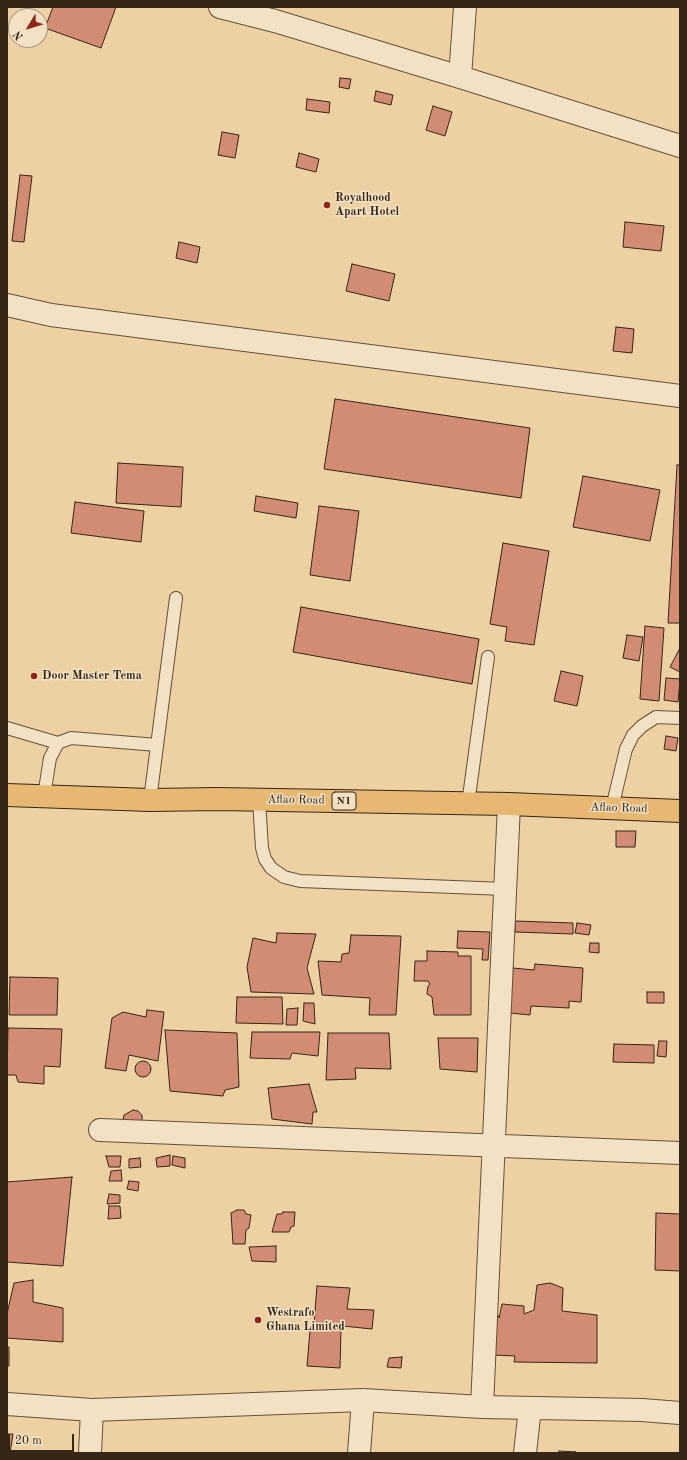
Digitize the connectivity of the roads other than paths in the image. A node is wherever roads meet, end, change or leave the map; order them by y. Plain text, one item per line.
1 (220, 7) edge
2 (465, 7) edge
3 (277, 14) edge
4 (460, 77) junction
5 (680, 146) edge
6 (7, 305) edge
7 (680, 396) edge
8 (176, 598) dead end
9 (488, 657) dead end
10 (680, 718) edge
11 (7, 728) edge
12 (58, 743) junction
13 (157, 745) junction
14 (7, 795) edge
15 (44, 796) junction
16 (150, 800) junction
17 (259, 800) junction
18 (468, 804) junction
19 (509, 804) junction
20 (612, 808) junction
21 (680, 811) edge
22 (505, 889) junction
23 (100, 1130) dead end
24 (492, 1146) junction
25 (680, 1153) edge
26 (363, 1400) junction
27 (7, 1404) edge
28 (482, 1407) junction
29 (530, 1408) junction
30 (92, 1410) junction
31 (680, 1413) edge
32 (90, 1453) edge
33 (359, 1453) edge
34 (525, 1453) edge

1 - 3 street
2 - 4 street
3 - 4 street
4 - 5 street
6 - 7 street
8 - 13 lane
9 - 18 lane
10 - 20 lane
11 - 12 lane
12 - 13 lane
12 - 15 lane
13 - 16 lane
14 - 15 highway, Aflao Road / N1
15 - 16 highway, Aflao Road / N1
16 - 17 highway, Aflao Road / N1
17 - 18 highway, Aflao Road / N1
17 - 22 lane
18 - 19 highway, Aflao Road / N1
19 - 20 highway, Aflao Road / N1
19 - 22 street
20 - 21 highway, Aflao Road / N1
22 - 24 street
23 - 24 street
24 - 25 street
24 - 28 street
26 - 28 street
26 - 30 street
26 - 33 street
27 - 30 street
28 - 29 street
29 - 31 street
29 - 34 street
30 - 32 street

